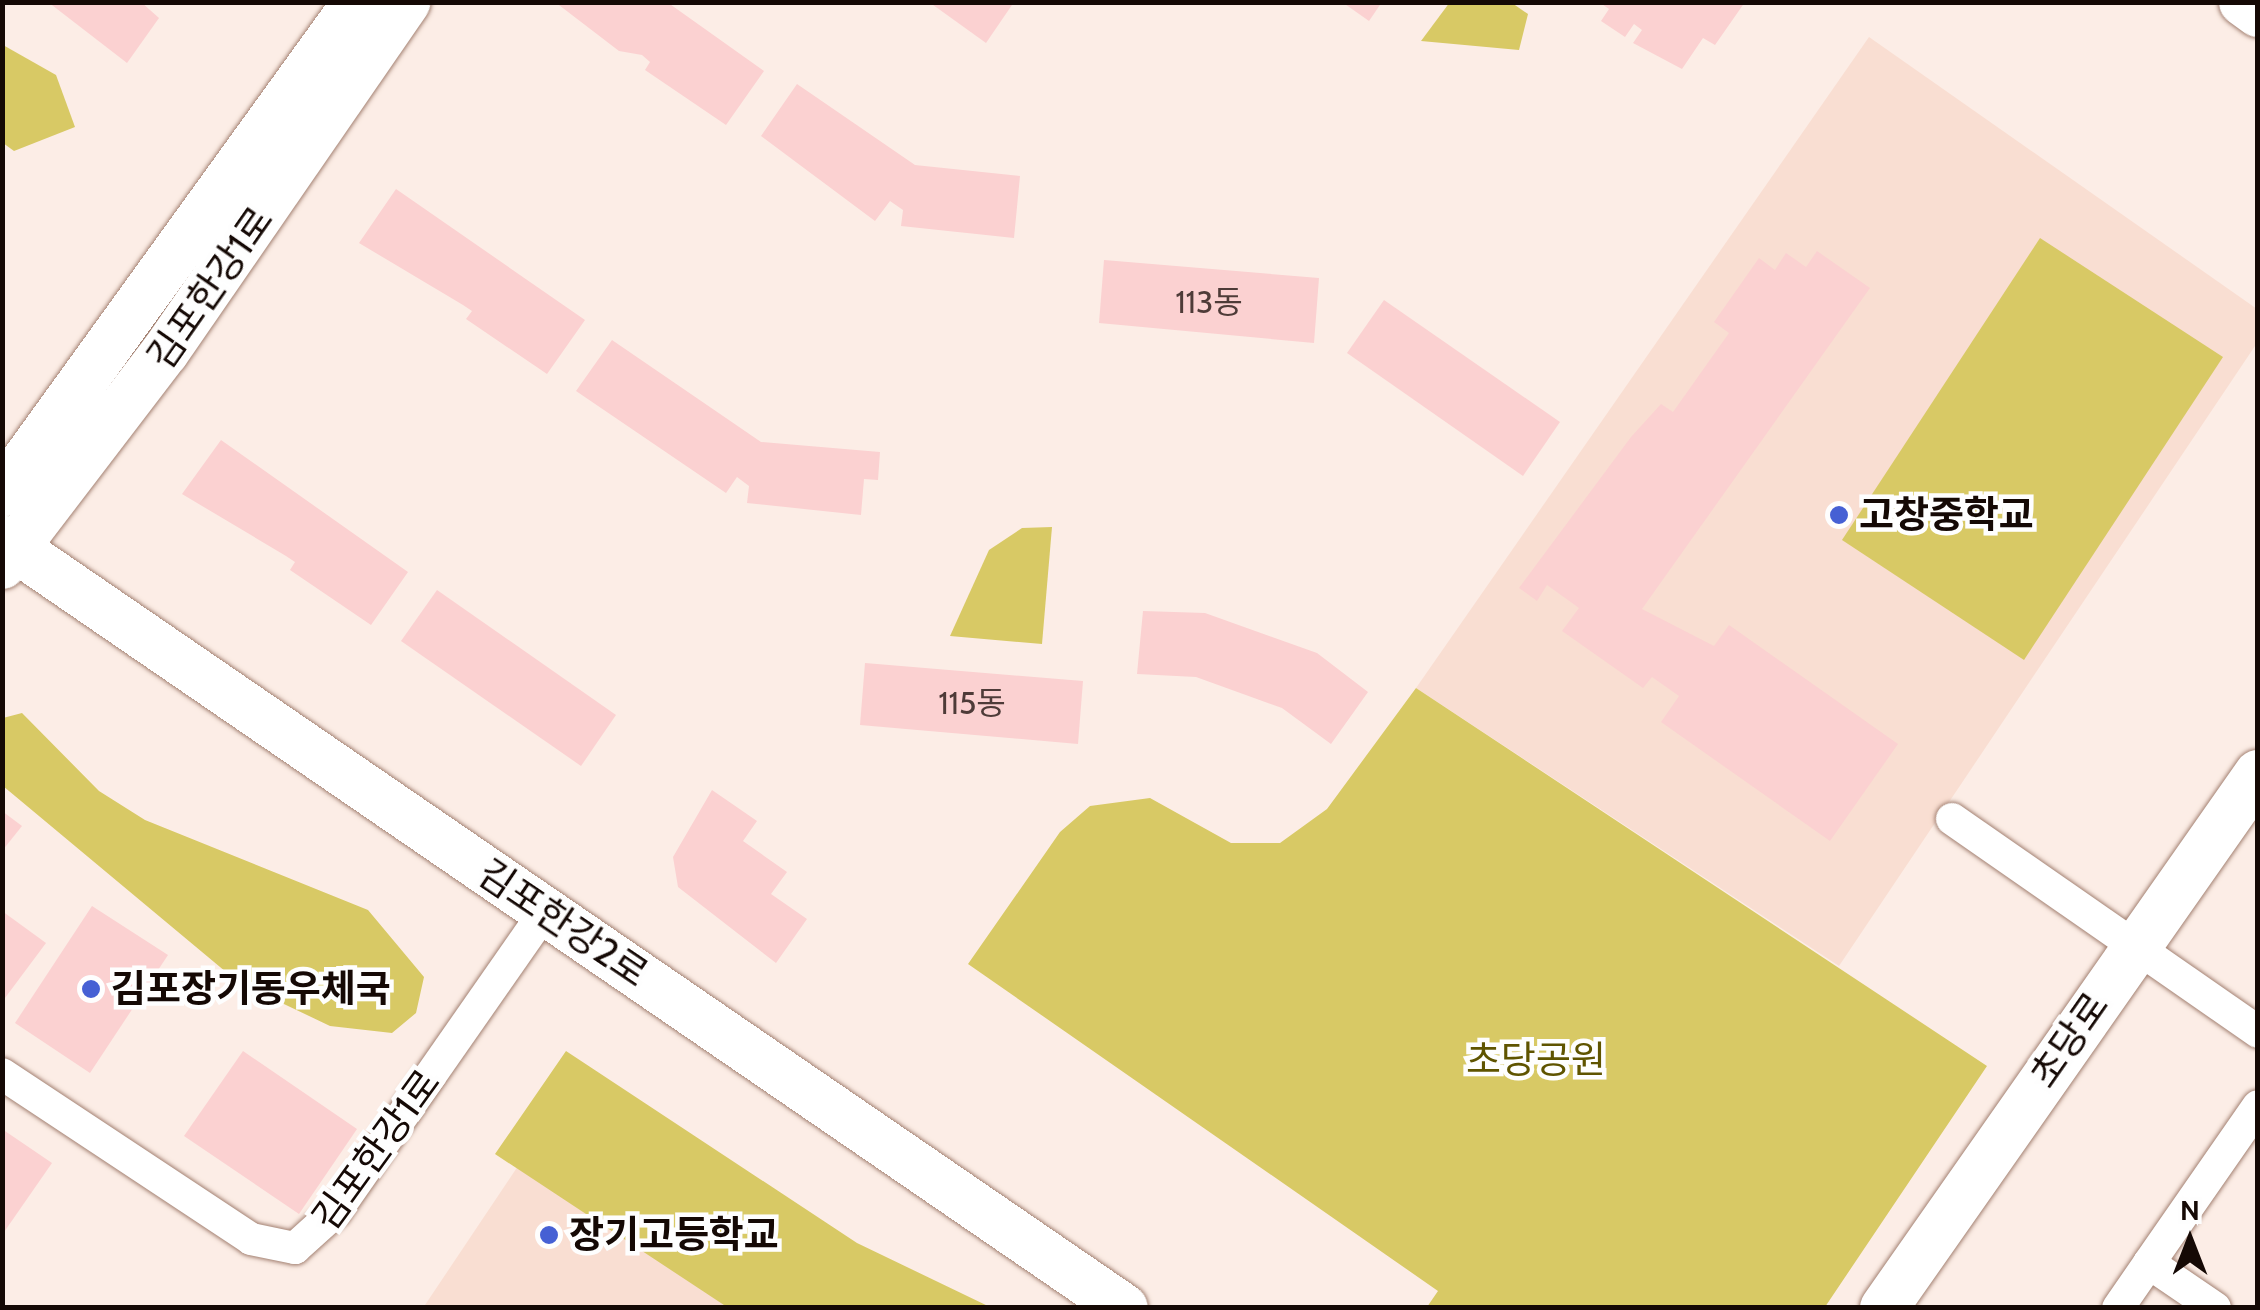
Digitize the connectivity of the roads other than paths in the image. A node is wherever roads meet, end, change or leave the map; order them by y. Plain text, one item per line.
1 (357, 2) edge
2 (406, 2) edge
3 (2243, 2) edge
4 (2258, 13) edge
5 (2, 493) edge
6 (6, 551) edge
7 (2258, 774) edge
8 (2258, 805) edge
9 (1952, 818) dead end
10 (545, 910) junction
11 (2140, 952) junction
12 (2258, 1032) edge
13 (2, 1074) edge
14 (2258, 1106) edge
15 (2149, 1263) junction
16 (1124, 1308) edge
17 (1884, 1308) edge
18 (1909, 1308) edge
19 (2118, 1308) edge
20 (2215, 1308) edge

1 - 5 street, 김포한강1로
2 - 6 street, 김포한강1로
3 - 4 street
6 - 10 street, 김포한강2로
7 - 11 street, 초당로
8 - 11 street, 초당로
9 - 11 street
10 - 13 street, 김포한강1로
10 - 16 street, 김포한강2로
11 - 12 street
11 - 17 street, 초당로
11 - 18 street, 초당로
14 - 15 street
15 - 19 street
15 - 20 street

